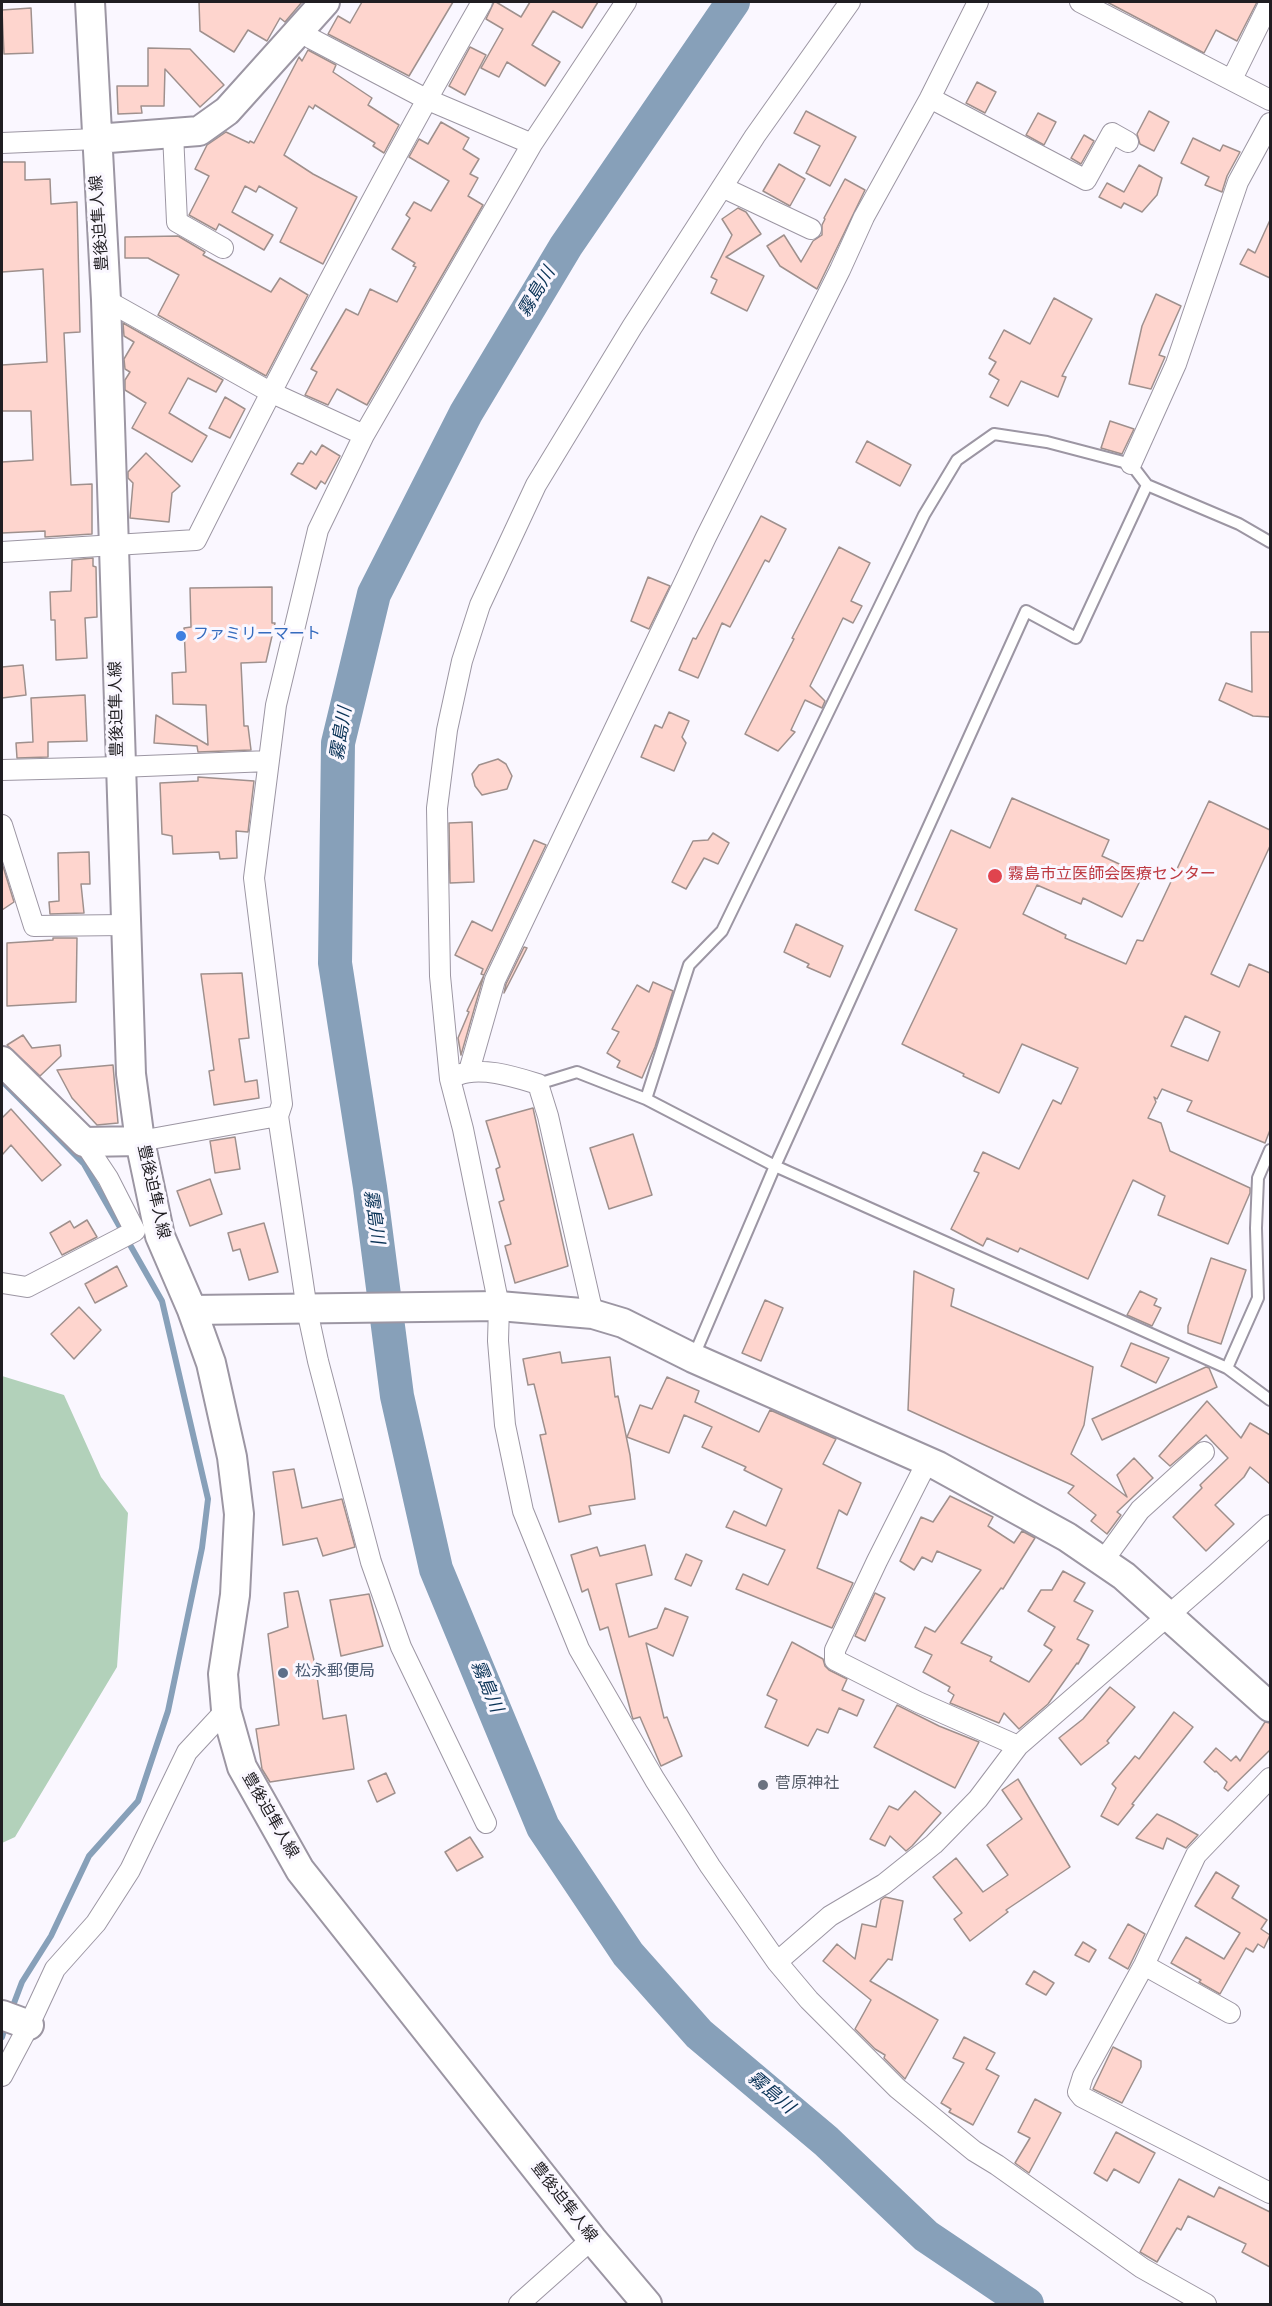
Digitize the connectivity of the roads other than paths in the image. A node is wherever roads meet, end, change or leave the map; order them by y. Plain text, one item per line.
1 (90, 2) edge
2 (325, 2) edge
3 (482, 2) edge
4 (626, 2) edge
5 (850, 2) edge
6 (978, 2) edge
7 (1270, 2) edge
8 (1086, 3) edge
9 (299, 30) junction
10 (1232, 79) junction
11 (930, 98) junction
12 (426, 99) junction
13 (1270, 100) edge
14 (1270, 123) edge
15 (173, 133) junction
16 (96, 139) junction
17 (1128, 142) dead end
18 (2, 143) edge
19 (532, 144) junction
20 (722, 187) junction
21 (811, 229) dead end
22 (223, 248) dead end
23 (106, 300) junction
24 (270, 392) junction
25 (364, 435) junction
26 (1131, 464) junction
27 (1147, 485) junction
28 (1270, 543) edge
29 (115, 544) junction
30 (2, 552) edge
31 (269, 761) junction
32 (120, 767) junction
33 (2, 770) edge
34 (2, 825) edge
35 (125, 925) junction
36 (2, 1061) edge
37 (469, 1071) junction
38 (450, 1079) junction
39 (538, 1084) junction
40 (646, 1099) junction
41 (278, 1116) junction
42 (84, 1142) junction
43 (140, 1142) junction
44 (1270, 1150) edge
45 (775, 1166) junction
46 (2, 1283) edge
47 (499, 1306) junction
48 (192, 1310) junction
49 (307, 1310) junction
50 (593, 1314) junction
51 (693, 1358) junction
52 (1227, 1368) junction
53 (1270, 1400) edge
54 (1204, 1452) dead end
55 (927, 1462) junction
56 (1270, 1524) edge
57 (1103, 1561) junction
58 (1168, 1615) junction
59 (1270, 1707) edge
60 (226, 1710) junction
61 (1018, 1746) junction
62 (1270, 1778) edge
63 (486, 1823) dead end
64 (777, 1962) junction
65 (1144, 1965) junction
66 (1230, 2013) dead end
67 (17, 2020) edge
68 (2, 2076) edge
69 (1270, 2193) edge
70 (592, 2239) junction
71 (519, 2304) edge
72 (647, 2304) edge
73 (1206, 2304) edge

1 - 16 main road, 豊後迫隼人線
2 - 9 main road
3 - 12 street
4 - 19 street
5 - 20 street
6 - 11 street
7 - 10 street
8 - 10 street
9 - 12 street
9 - 15 main road
10 - 13 street
11 - 17 street
11 - 37 street
12 - 19 street
12 - 24 street
14 - 26 street
15 - 16 main road
15 - 22 street
16 - 18 street
16 - 23 main road, 豊後迫隼人線
19 - 25 street
20 - 21 street
20 - 38 street
23 - 24 street
23 - 29 main road, 豊後迫隼人線
24 - 25 street
24 - 29 street
25 - 31 street
26 - 27 lane
26 - 40 lane
27 - 28 lane
27 - 45 lane
29 - 30 street
29 - 32 main road, 豊後迫隼人線
31 - 32 street
31 - 41 street
32 - 33 street
32 - 35 main road, 豊後迫隼人線
34 - 35 street
35 - 43 main road, 豊後迫隼人線
36 - 42 main road
37 - 38 street
37 - 39 street
38 - 47 street
39 - 40 lane
39 - 50 street
40 - 45 lane
41 - 43 street
41 - 49 street
42 - 43 main road
42 - 46 street
43 - 48 main road, 豊後迫隼人線
44 - 52 lane
45 - 51 lane
45 - 52 lane
47 - 49 main road
47 - 50 main road
47 - 64 street
48 - 49 main road
48 - 60 main road, 豊後迫隼人線
49 - 63 street
50 - 51 main road
51 - 55 main road
52 - 53 lane
54 - 57 street
55 - 57 main road
55 - 61 street
56 - 58 street
57 - 58 main road
58 - 59 main road
58 - 61 street
60 - 67 street
60 - 70 main road, 豊後迫隼人線
61 - 64 street
62 - 65 street
64 - 73 street
65 - 66 street
65 - 69 street
67 - 68 street
70 - 71 street
70 - 72 main road, 豊後迫隼人線

